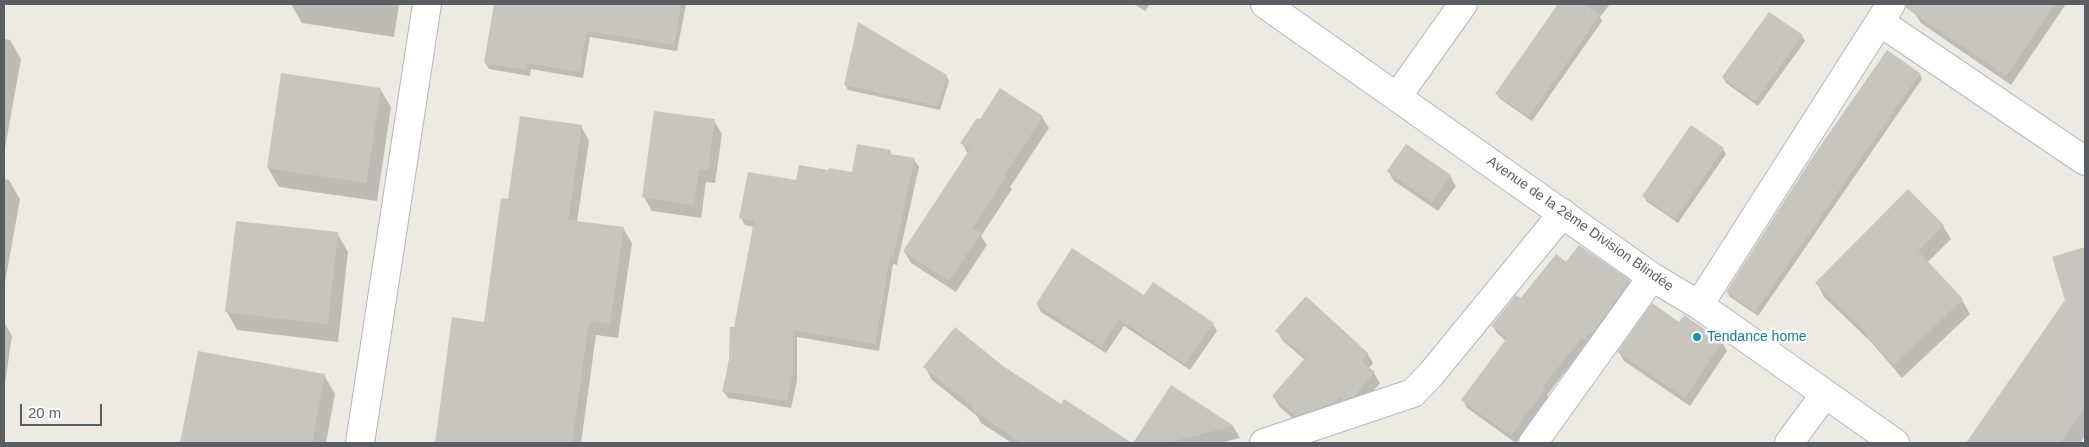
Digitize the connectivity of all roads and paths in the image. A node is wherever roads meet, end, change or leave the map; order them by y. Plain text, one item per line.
1 (427, 4) edge
2 (1265, 4) edge
3 (1463, 4) edge
4 (1886, 13) edge
5 (1398, 97) junction
6 (2085, 161) edge
7 (1562, 213) junction
8 (1652, 277) junction
9 (1699, 305) junction
10 (1825, 394) junction
11 (360, 443) edge
12 (1264, 443) edge
13 (1533, 443) edge
14 (1788, 443) edge
15 (1895, 443) edge

1 - 11 street
2 - 5 street, Avenue de la 2ème Division Blindée
3 - 5 street
4 - 6 street
4 - 9 street
5 - 7 street, Avenue de la 2ème Division Blindée
7 - 8 street, Avenue de la 2ème Division Blindée
7 - 12 street
8 - 9 street, Avenue de la 2ème Division Blindée
8 - 13 street
9 - 10 street, Avenue de la 2ème Division Blindée
10 - 14 street
10 - 15 street, Avenue de la 2ème Division Blindée

